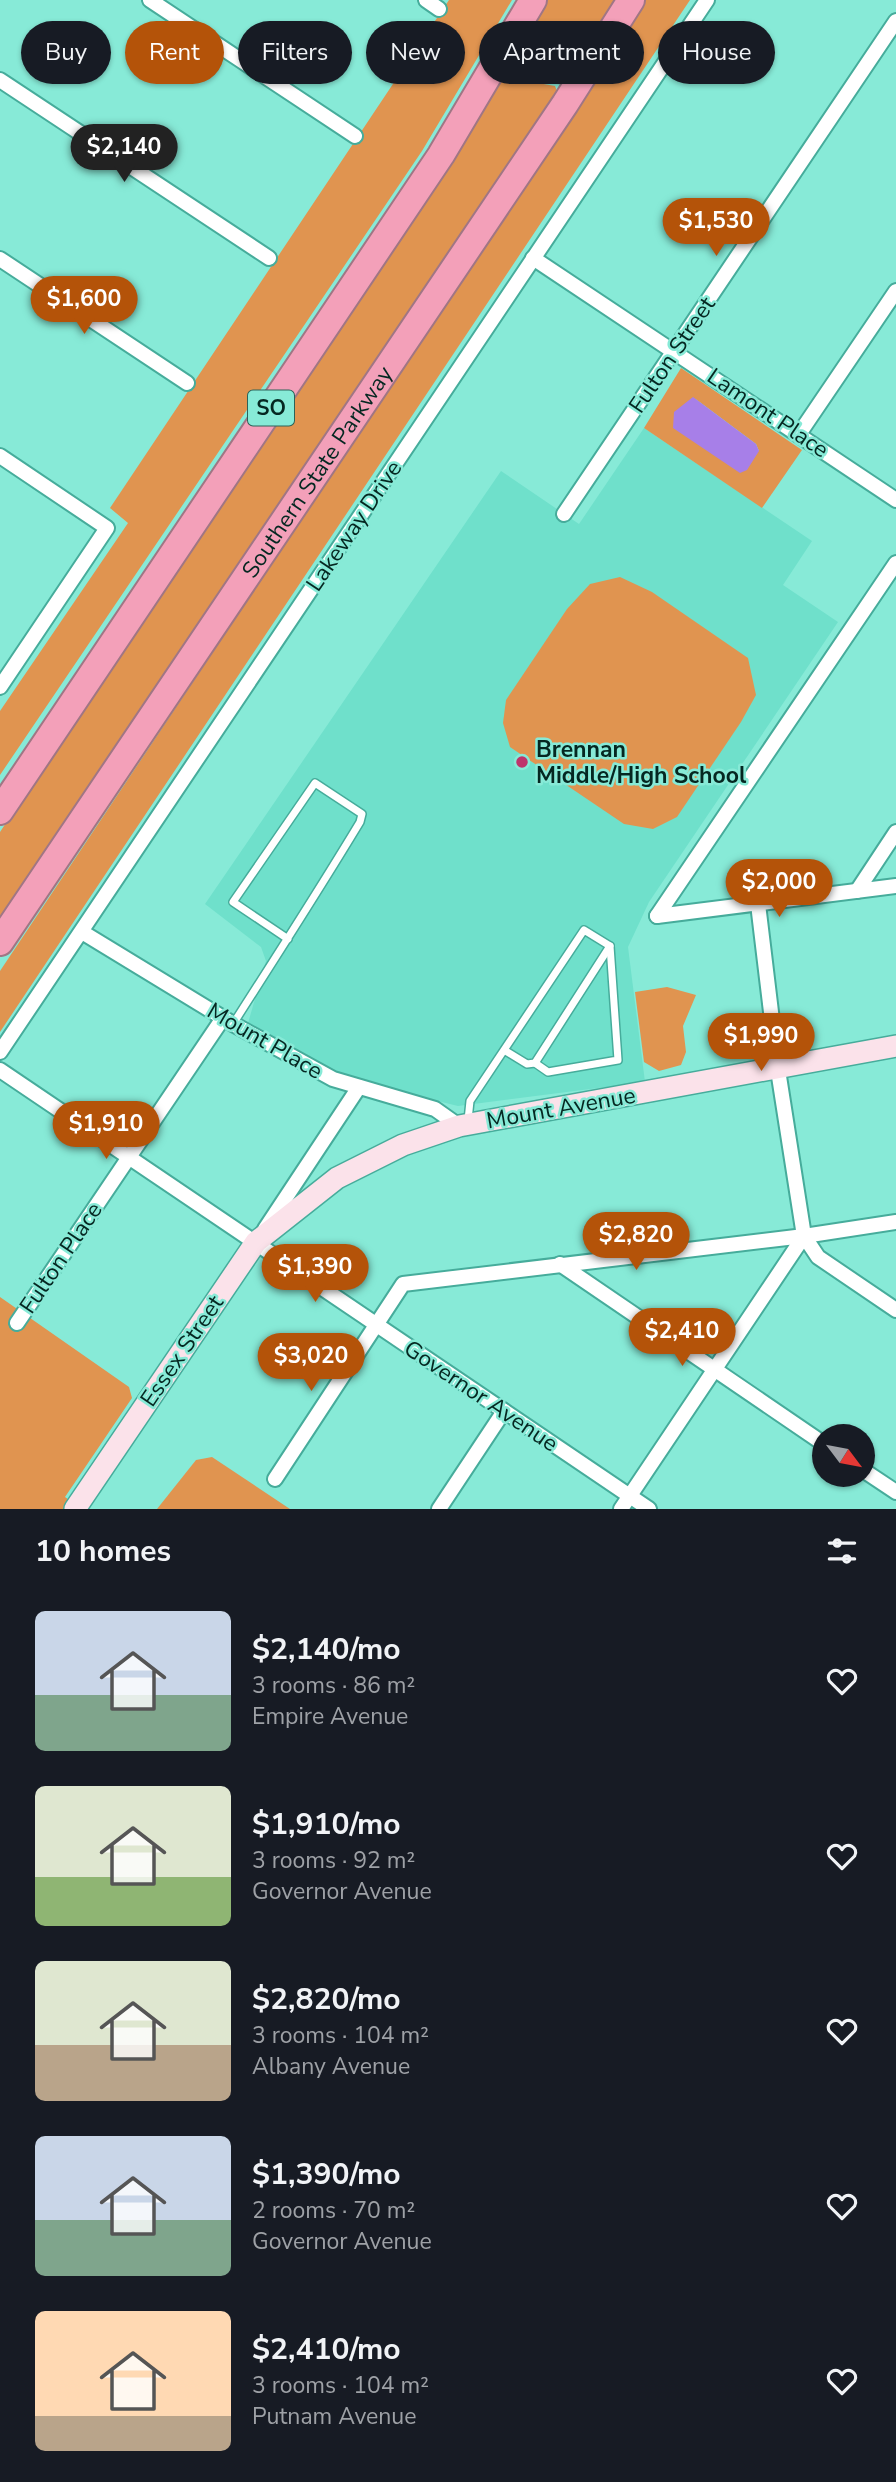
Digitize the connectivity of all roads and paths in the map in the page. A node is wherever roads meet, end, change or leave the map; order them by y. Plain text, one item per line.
1 (150, 0) edge
2 (426, 0) edge
3 (533, 0) edge
4 (631, 0) edge
5 (707, 0) edge
6 (439, 9) dead end
7 (522, 21) edge
8 (618, 21) edge
9 (896, 21) edge
10 (0, 80) edge
11 (484, 84) edge
12 (578, 84) edge
13 (355, 136) dead end
14 (269, 258) dead end
15 (533, 258) junction
16 (0, 259) edge
17 (896, 291) edge
18 (675, 351) junction
19 (187, 383) dead end
20 (799, 435) junction
21 (0, 456) edge
22 (896, 500) edge
23 (564, 514) dead end
24 (896, 563) edge
25 (1, 684) edge
26 (0, 811) edge
27 (896, 832) edge
28 (896, 886) edge
29 (857, 891) junction
30 (758, 904) junction
31 (82, 932) junction
32 (288, 939) junction
33 (0, 942) edge
34 (610, 946) junction
35 (228, 1021) junction
36 (896, 1046) edge
37 (504, 1050) junction
38 (0, 1052) edge
39 (535, 1063) junction
40 (0, 1070) edge
41 (778, 1070) junction
42 (359, 1087) junction
43 (463, 1125) junction
44 (129, 1158) junction
45 (896, 1222) edge
46 (804, 1236) junction
47 (256, 1242) junction
48 (559, 1264) junction
49 (896, 1310) edge
50 (17, 1323) dead end
51 (377, 1326) junction
52 (715, 1370) junction
53 (504, 1411) junction
54 (812, 1436) edge
55 (875, 1478) edge
56 (275, 1479) dead end
57 (896, 1492) edge
58 (629, 1496) junction
59 (75, 1509) edge
60 (439, 1509) edge
61 (621, 1509) edge
62 (649, 1509) edge

1 - 13 street
2 - 6 street
3 - 7 highway, SO
4 - 8 highway, Southern State Parkway
5 - 15 street, Lakeway Drive
9 - 18 street, Fulton Street
10 - 14 street
11 - 26 highway, SO
12 - 33 highway, Southern State Parkway
15 - 18 street, Lamont Place
15 - 31 street, Lakeway Drive
16 - 19 street
17 - 20 street
18 - 20 street, Lamont Place
18 - 23 street, Fulton Street
20 - 22 street, Lamont Place
21 - 25 street
24 - 30 street
27 - 29 street
28 - 29 street
29 - 30 street
30 - 41 street
31 - 35 street, Mount Place
31 - 38 street, Lakeway Drive
32 - 32 lane
32 - 35 lane
34 - 37 lane
34 - 39 lane
34 - 39 lane
35 - 42 street, Mount Place
35 - 44 street, Fulton Place
36 - 41 street, Mount Avenue
37 - 39 lane
37 - 43 lane
40 - 44 street, Governor Avenue
41 - 43 street, Mount Avenue
41 - 46 street
42 - 43 street, Mount Place
42 - 47 street, Essex Street
43 - 47 street, Mount Avenue
44 - 47 street, Governor Avenue
44 - 50 street, Fulton Place
45 - 46 street
46 - 48 street
46 - 49 street
46 - 52 street
47 - 51 street, Governor Avenue
47 - 59 street, Essex Street
48 - 51 street
48 - 52 street
51 - 53 street, Governor Avenue
51 - 56 street
52 - 54 street
52 - 58 street
53 - 58 street, Governor Avenue
53 - 60 street
55 - 57 street
58 - 61 street
58 - 62 street, Governor Avenue

